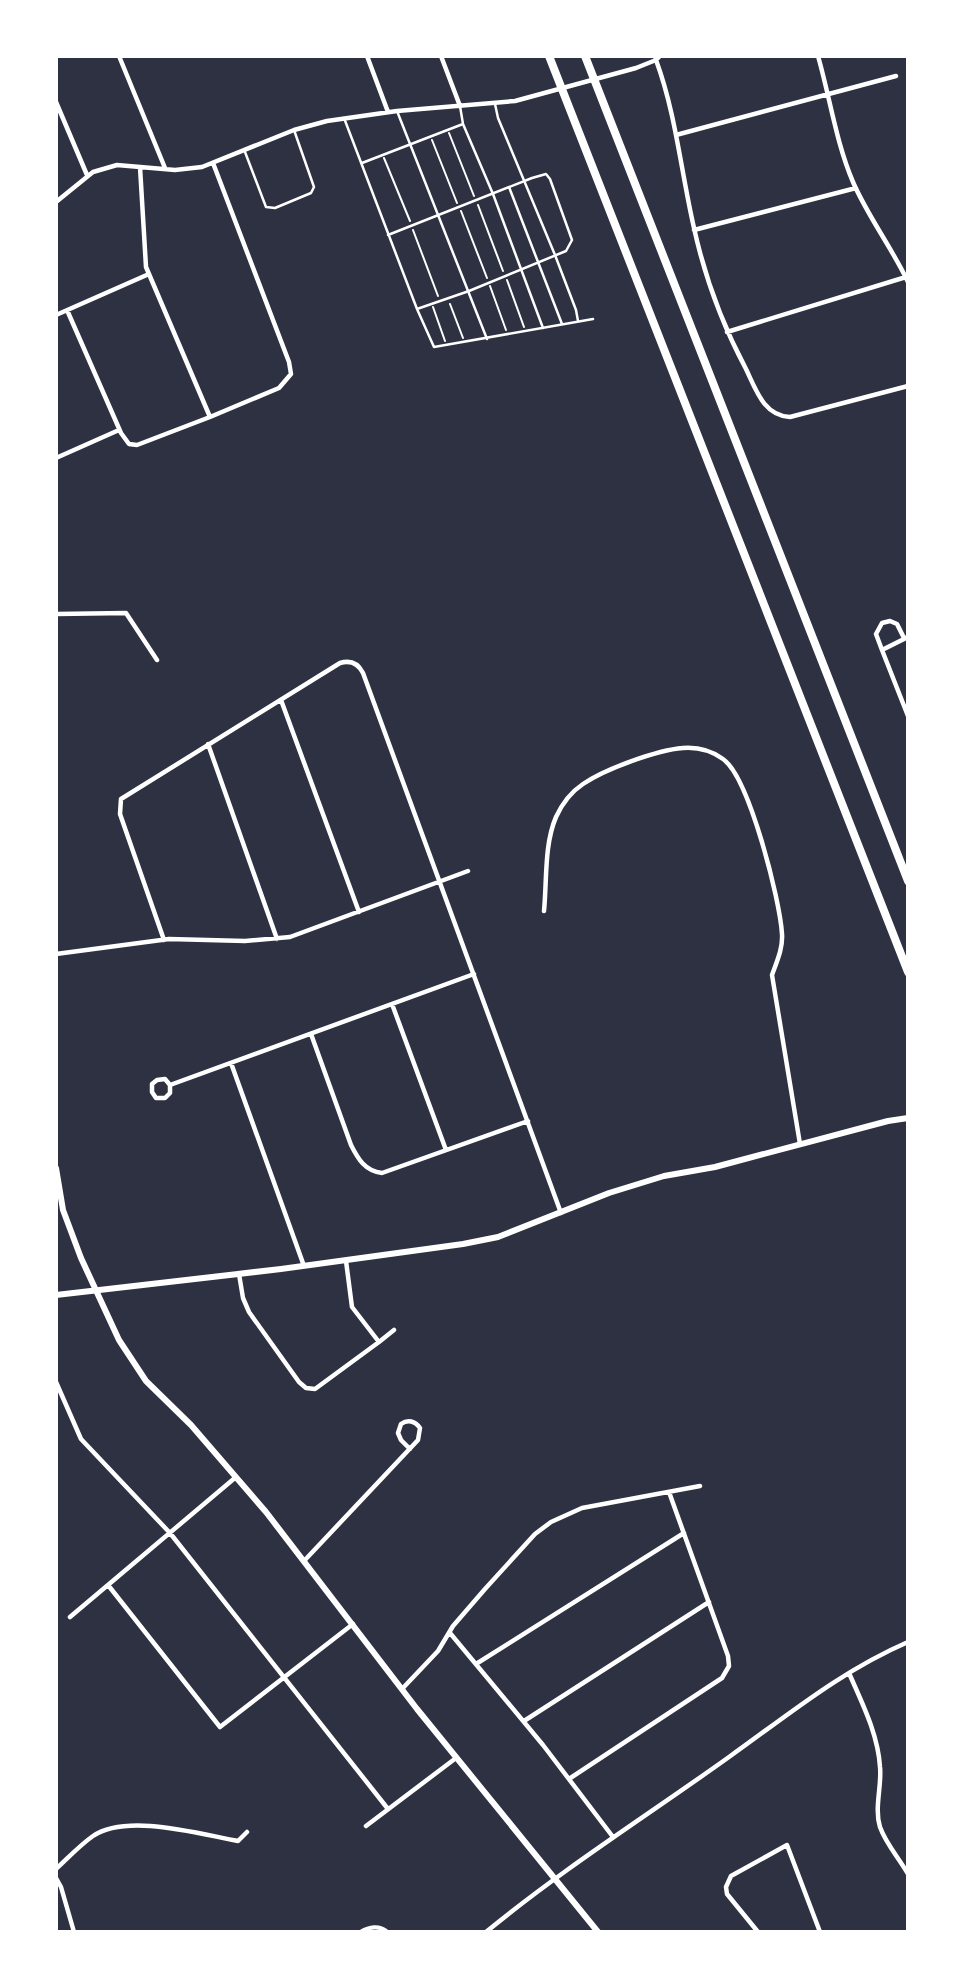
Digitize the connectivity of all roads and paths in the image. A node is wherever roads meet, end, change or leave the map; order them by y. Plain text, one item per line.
1 (118, 56) edge
2 (367, 56) edge
3 (441, 56) edge
4 (549, 56) edge
5 (585, 56) edge
6 (818, 56) edge
7 (657, 57) edge
8 (896, 76) dead end
9 (828, 93) junction
10 (56, 102) edge
11 (495, 104) junction
12 (460, 106) junction
13 (397, 111) junction
14 (388, 112) junction
15 (344, 118) junction
16 (463, 124) junction
17 (294, 130) junction
18 (447, 130) junction
19 (676, 135) junction
20 (430, 136) junction
21 (409, 144) junction
22 (244, 150) junction
23 (213, 163) junction
24 (362, 163) junction
25 (140, 167) junction
26 (166, 169) junction
27 (87, 175) junction
28 (524, 180) junction
29 (509, 187) junction
30 (856, 188) junction
31 (493, 194) junction
32 (476, 200) junction
33 (56, 202) edge
34 (459, 207) junction
35 (439, 215) junction
36 (694, 230) junction
37 (388, 235) junction
38 (555, 256) junction
39 (537, 262) junction
40 (521, 269) junction
41 (149, 274) junction
42 (505, 275) junction
43 (907, 279) edge
44 (488, 282) junction
45 (469, 291) junction
46 (448, 298) junction
47 (432, 303) junction
48 (417, 309) junction
49 (67, 310) junction
50 (56, 315) edge
51 (593, 319) dead end
52 (578, 321) junction
53 (562, 325) junction
54 (543, 328) junction
55 (526, 331) junction
56 (727, 332) junction
57 (508, 335) junction
58 (487, 339) junction
59 (464, 343) junction
60 (447, 346) junction
61 (908, 386) edge
62 (210, 417) junction
63 (119, 430) junction
64 (56, 458) edge
65 (56, 614) edge
66 (906, 638) edge
67 (882, 650) junction
68 (157, 660) dead end
69 (281, 699) junction
70 (908, 716) edge
71 (208, 744) junction
72 (468, 871) dead end
73 (440, 881) junction
74 (908, 881) edge
75 (544, 911) dead end
76 (359, 912) junction
77 (277, 939) junction
78 (164, 940) junction
79 (56, 954) edge
80 (908, 972) edge
81 (474, 974) junction
82 (392, 1004) junction
83 (311, 1034) junction
84 (231, 1063) junction
85 (170, 1085) junction
86 (908, 1118) edge
87 (528, 1122) junction
88 (800, 1145) junction
89 (446, 1150) junction
90 (56, 1168) edge
91 (561, 1213) junction
92 (346, 1261) junction
93 (304, 1266) junction
94 (239, 1274) junction
95 (96, 1291) junction
96 (56, 1295) edge
97 (394, 1330) dead end
98 (379, 1342) junction
99 (56, 1382) edge
100 (58, 1390) edge
101 (410, 1449) junction
102 (236, 1477) junction
103 (699, 1486) dead end
104 (669, 1492) junction
105 (170, 1533) junction
106 (684, 1533) junction
107 (304, 1561) junction
108 (108, 1585) junction
109 (709, 1602) junction
110 (70, 1617) dead end
111 (353, 1624) junction
112 (450, 1633) junction
113 (908, 1642) edge
114 (477, 1664) junction
115 (849, 1673) junction
116 (284, 1677) junction
117 (402, 1689) junction
118 (524, 1721) junction
119 (456, 1758) junction
120 (569, 1779) junction
121 (388, 1810) junction
122 (366, 1826) dead end
123 (247, 1832) dead end
124 (613, 1837) junction
125 (56, 1869) edge
126 (908, 1874) edge
127 (56, 1878) edge
128 (554, 1879) junction
129 (74, 1932) edge
130 (361, 1932) edge
131 (387, 1932) edge
132 (486, 1932) edge
133 (598, 1932) edge
134 (758, 1932) edge
135 (820, 1932) edge

1 - 26 street
2 - 14 street
3 - 12 street
4 - 80 highway
5 - 74 highway
6 - 9 street
7 - 11 street
7 - 19 street
8 - 9 street
9 - 19 street
9 - 30 street
10 - 27 street
11 - 12 street
11 - 28 lane
12 - 13 street
12 - 16 lane
13 - 14 street
13 - 21 lane
14 - 15 street
15 - 17 street
15 - 24 lane
16 - 18 lane
16 - 31 lane
17 - 22 street
17 - 22 lane
18 - 20 lane
18 - 32 path
19 - 36 street
20 - 21 lane
20 - 34 path
21 - 24 lane
21 - 35 lane
22 - 23 street
23 - 26 street
23 - 62 street
24 - 37 lane
25 - 26 street
25 - 27 street
25 - 41 street
27 - 33 street
28 - 29 lane
28 - 38 lane
28 - 38 lane
29 - 31 lane
29 - 39 lane
30 - 36 street
30 - 43 street
31 - 32 lane
31 - 40 lane
32 - 34 lane
32 - 42 path
34 - 35 lane
34 - 44 path
35 - 37 lane
35 - 45 lane
36 - 56 street
37 - 48 lane
38 - 39 lane
38 - 52 lane
39 - 40 lane
39 - 53 lane
40 - 42 lane
40 - 54 lane
41 - 49 street
41 - 62 street
42 - 44 lane
42 - 55 path
43 - 56 street
44 - 45 lane
44 - 57 path
45 - 46 lane
45 - 58 lane
46 - 47 lane
46 - 59 path
47 - 48 lane
47 - 60 path
48 - 60 lane
49 - 50 street
49 - 63 street
51 - 52 lane
52 - 53 lane
53 - 54 lane
54 - 55 lane
55 - 57 lane
56 - 61 street
57 - 58 lane
58 - 59 lane
59 - 60 lane
62 - 63 street
63 - 64 street
65 - 68 street
66 - 67 street
66 - 67 street
67 - 70 street
69 - 71 street
69 - 73 street
69 - 76 street
71 - 77 street
71 - 78 street
72 - 73 street
73 - 76 street
73 - 81 street
75 - 88 street
76 - 77 street
77 - 78 street
78 - 79 street
81 - 82 street
81 - 87 street
82 - 83 street
82 - 89 street
83 - 84 street
83 - 89 street
84 - 85 street
84 - 93 street
85 - 85 street
86 - 88 main road
87 - 89 street
87 - 91 street
88 - 91 main road
90 - 95 main road
91 - 92 main road
92 - 93 main road
92 - 98 street
93 - 94 main road
94 - 95 main road
94 - 98 street
95 - 96 main road
95 - 102 main road
97 - 98 street
99 - 100 street
100 - 105 street
101 - 101 street
101 - 107 street
102 - 105 street
102 - 107 main road
103 - 104 street
104 - 106 street
104 - 112 street
105 - 108 street
105 - 116 street
106 - 109 street
106 - 114 street
107 - 111 main road
108 - 110 street
108 - 116 street
109 - 118 street
109 - 120 street
111 - 116 street
111 - 117 main road
112 - 114 street
112 - 117 street
113 - 115 street
114 - 118 street
115 - 124 street
115 - 126 street
116 - 121 street
117 - 119 main road
118 - 120 street
119 - 121 street
119 - 128 main road
120 - 124 street
121 - 122 street
123 - 125 street
124 - 128 street
127 - 129 street
128 - 132 street
128 - 133 main road
130 - 131 street
134 - 135 street

